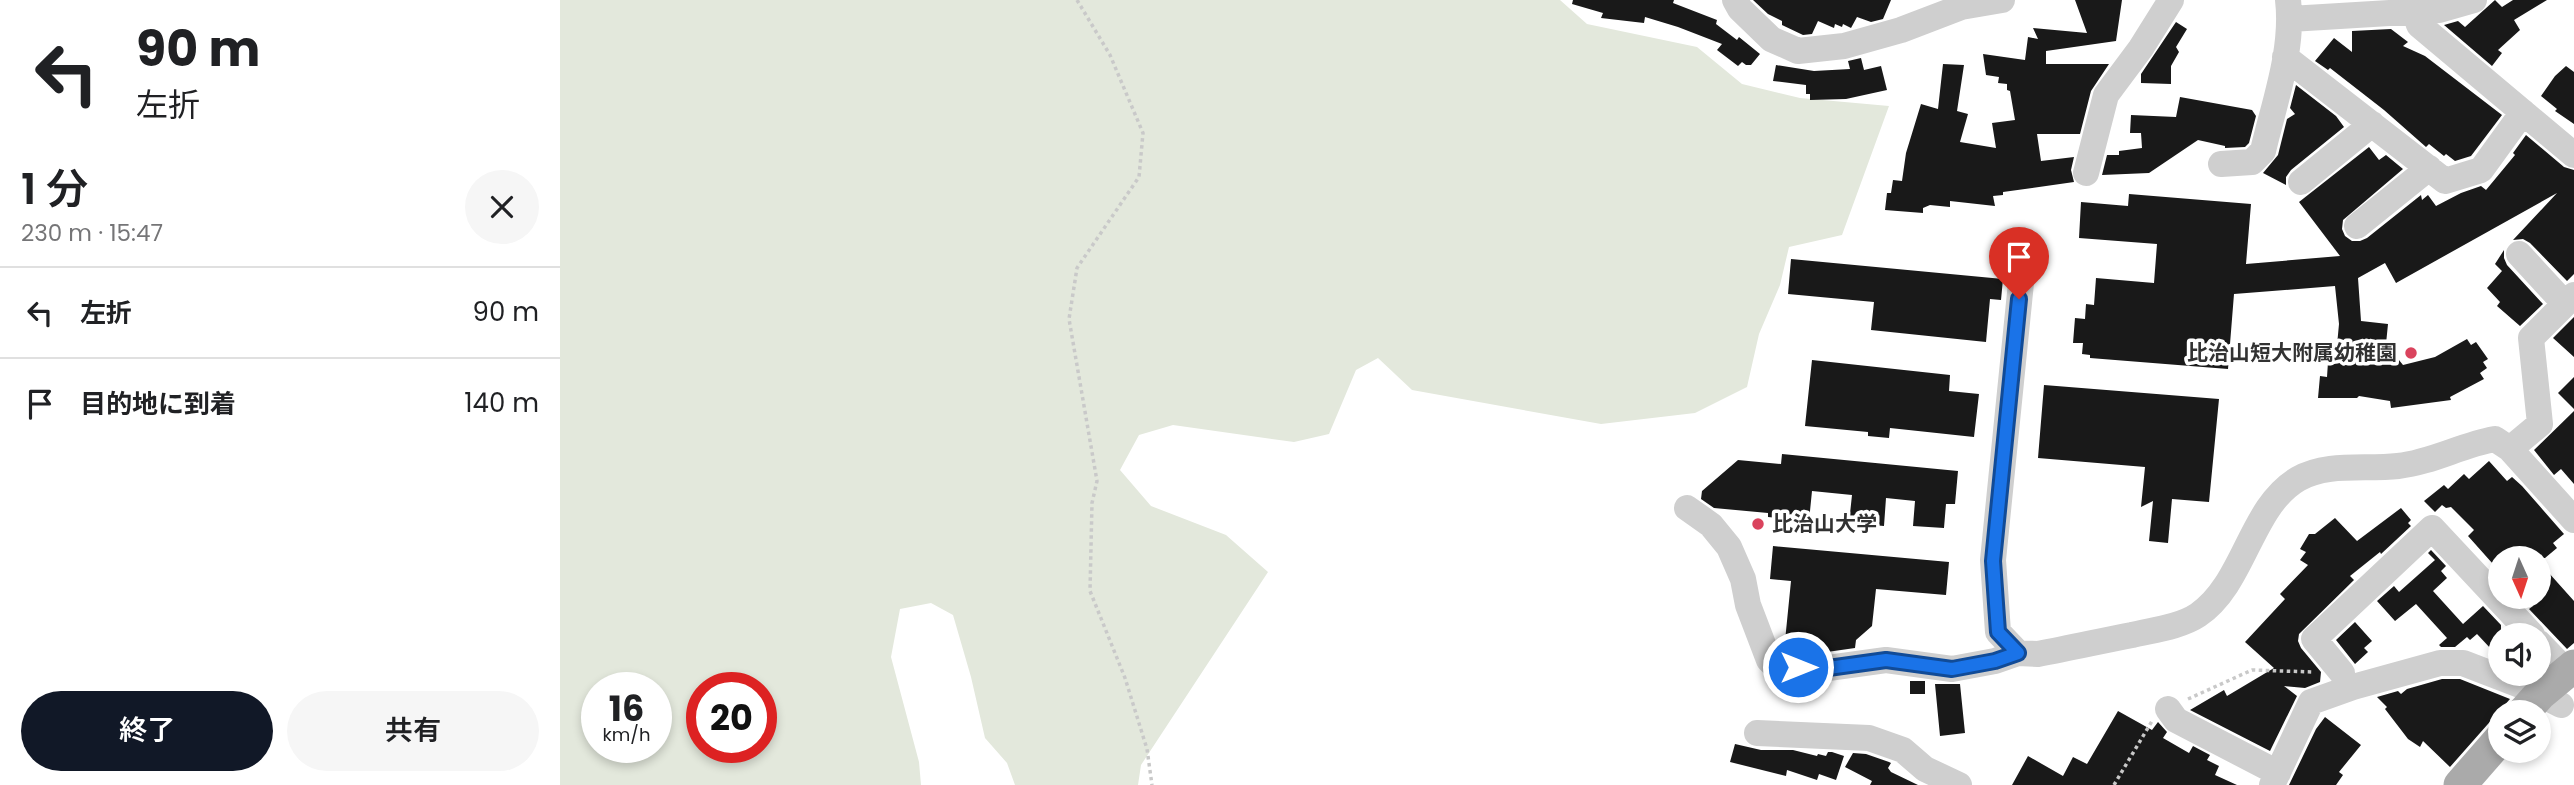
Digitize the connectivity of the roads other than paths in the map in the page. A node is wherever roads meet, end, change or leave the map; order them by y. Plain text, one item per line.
1 (1734, 0) edge
2 (2002, 0) edge
3 (2171, 0) edge
4 (2474, 0) edge
5 (2289, 10) edge
6 (2415, 12) junction
7 (2285, 57) junction
8 (2523, 112) junction
9 (2372, 124) junction
10 (2574, 155) edge
11 (2221, 164) dead end
12 (2429, 168) junction
13 (2086, 173) dead end
14 (2301, 182) dead end
15 (2357, 226) dead end
16 (2519, 254) dead end
17 (2022, 273) dead end
18 (2570, 300) edge
19 (2510, 449) junction
20 (1687, 508) dead end
21 (2574, 520) edge
22 (2521, 623) edge
23 (2018, 653) junction
24 (2342, 673) road end
25 (2554, 696) edge
26 (2168, 709) road end
27 (1757, 733) dead end
28 (2488, 753) edge
29 (2507, 763) edge
30 (2275, 779) edge
31 (1959, 785) edge
32 (2460, 785) edge
33 (2487, 785) edge

1 - 2 street
3 - 13 street
4 - 6 street
5 - 6 street
5 - 7 street
6 - 8 street
7 - 9 street
7 - 11 street
8 - 10 street
8 - 12 street
9 - 12 street
9 - 14 street
12 - 15 street
16 - 18 street
17 - 23 street
18 - 19 street
19 - 21 street
19 - 23 street
20 - 23 street
22 - 24 street
25 - 30 street
26 - 30 street
27 - 31 street
28 - 32 main road
29 - 33 main road

